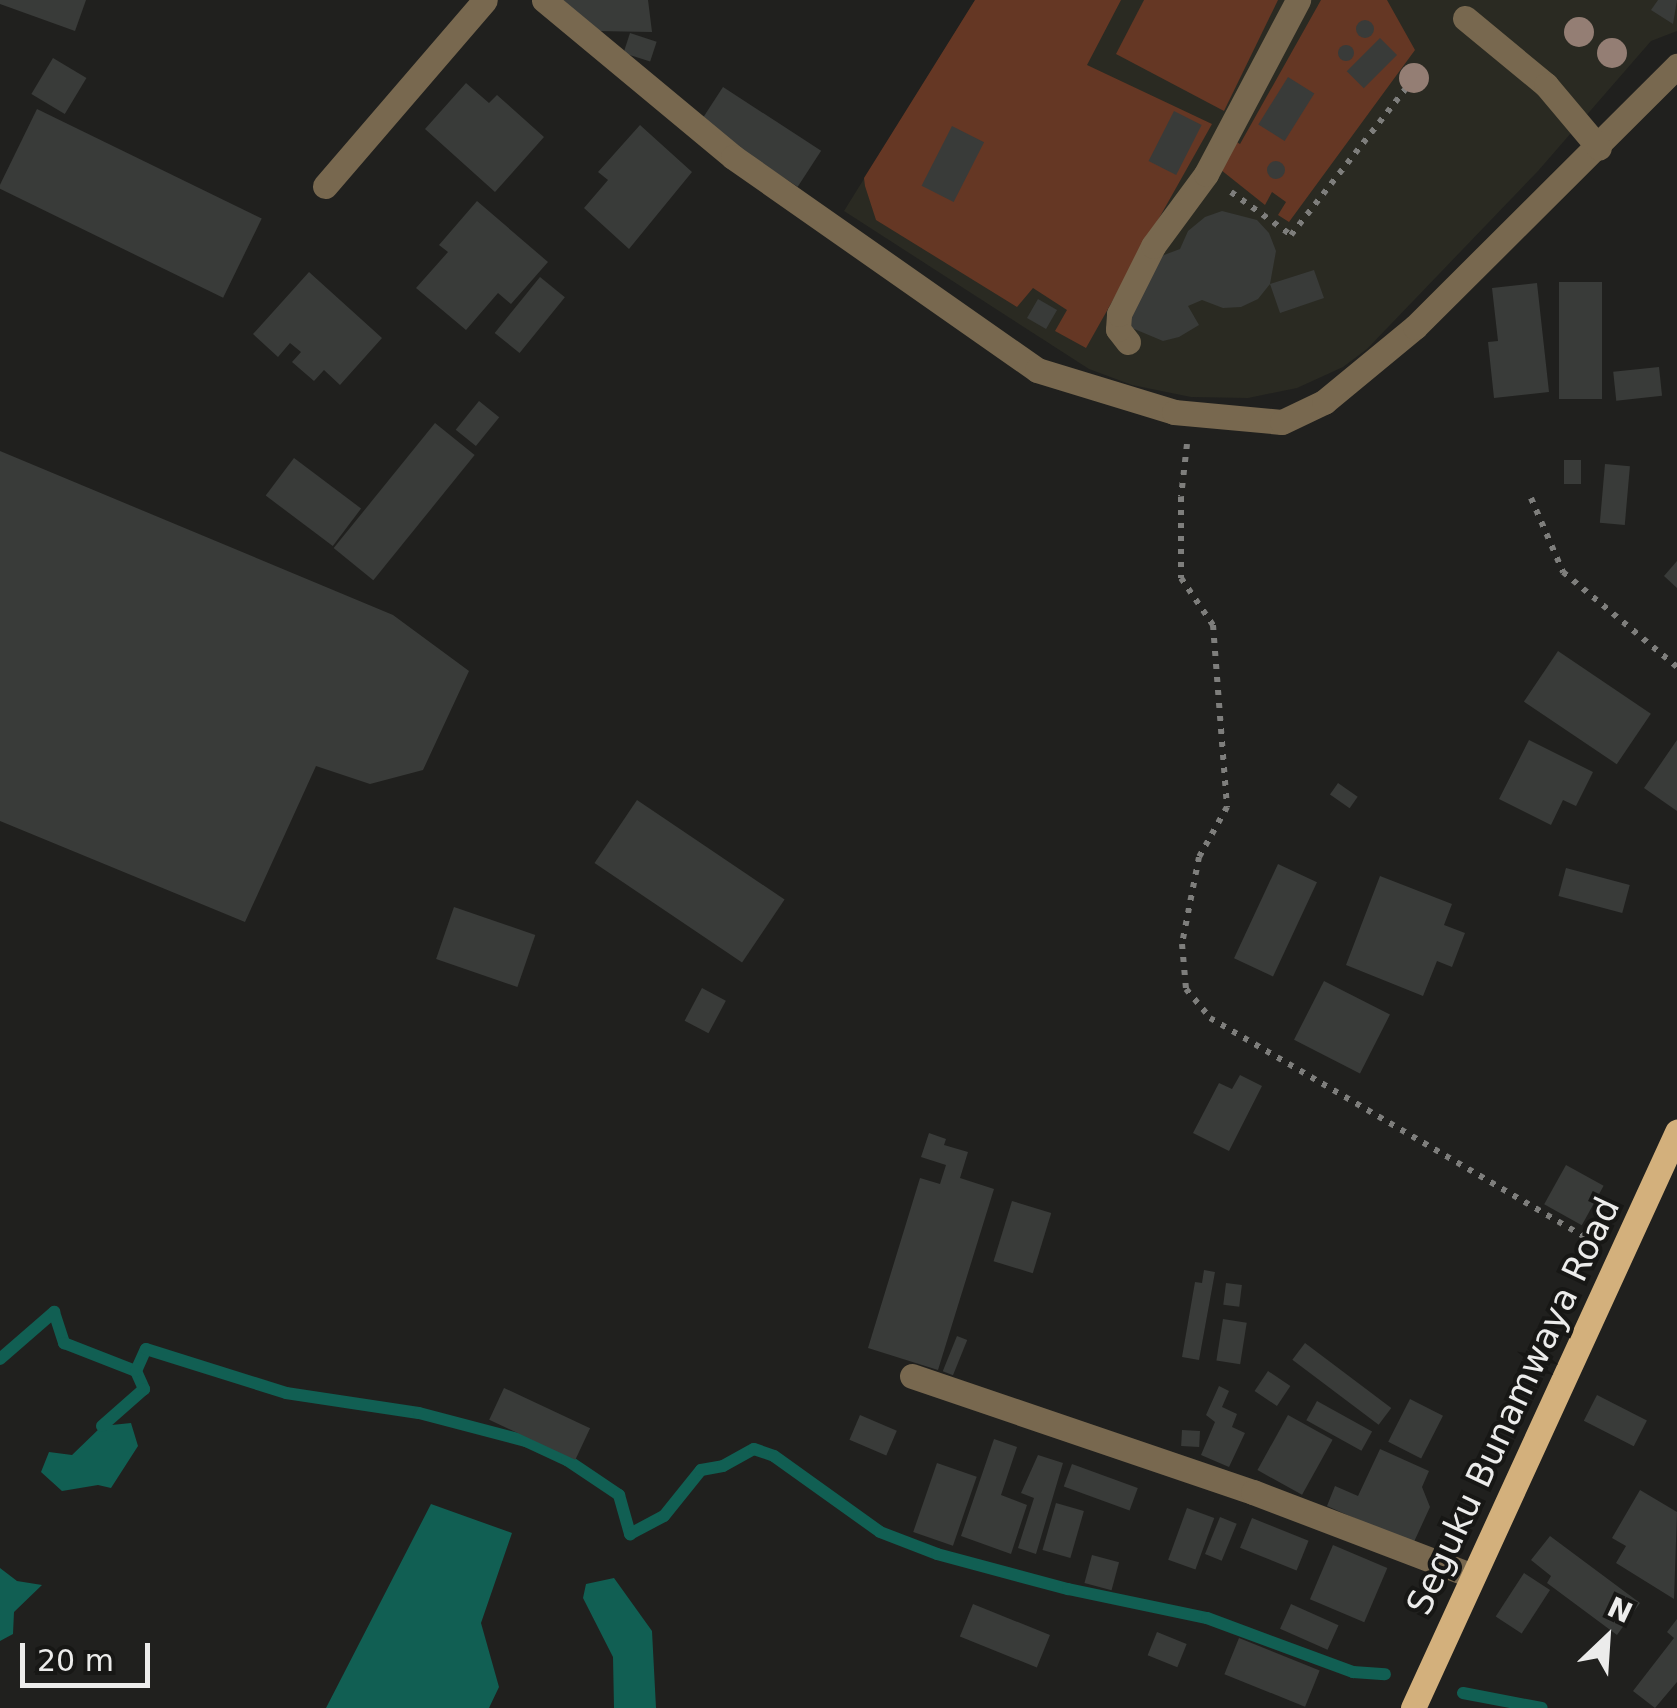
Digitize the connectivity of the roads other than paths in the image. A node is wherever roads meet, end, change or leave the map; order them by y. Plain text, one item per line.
1 (485, 0) edge
2 (544, 0) edge
3 (1298, 0) edge
4 (1465, 18) dead end
5 (1677, 66) edge
6 (1599, 148) junction
7 (325, 186) dead end
8 (1128, 342) dead end
9 (1677, 1132) edge
10 (912, 1376) dead end
11 (1473, 1576) junction
12 (1413, 1708) edge

1 - 7 street
2 - 6 street
3 - 8 street
4 - 6 street
5 - 6 street
9 - 11 main road, Seguku Bunamwaya Road
10 - 11 street
11 - 12 main road, Seguku Bunamwaya Road

